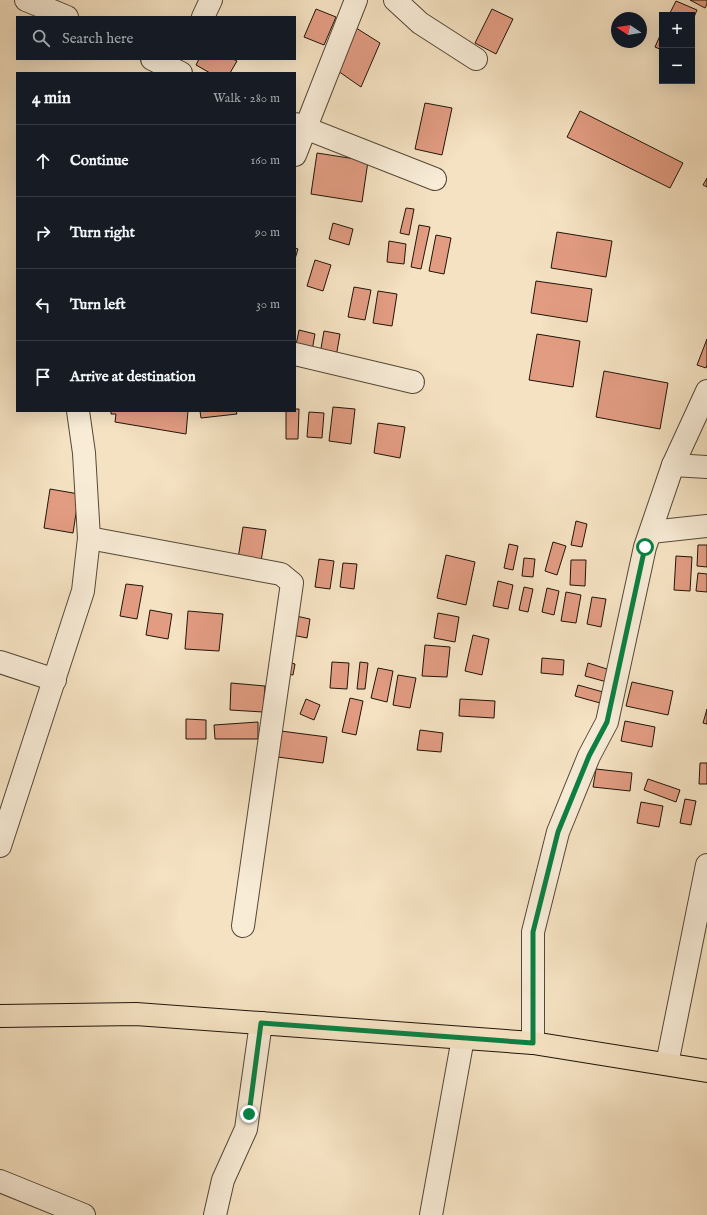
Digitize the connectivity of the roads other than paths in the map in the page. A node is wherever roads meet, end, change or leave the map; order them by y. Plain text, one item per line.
1 (26, 0) edge
2 (211, 0) edge
3 (356, 0) edge
4 (395, 0) edge
5 (65, 16) edge
6 (203, 16) edge
7 (476, 59) dead end
8 (155, 60) edge
9 (180, 69) edge
10 (300, 126) edge
11 (296, 149) edge
12 (435, 179) dead end
13 (296, 354) edge
14 (413, 382) dead end
15 (707, 391) edge
16 (78, 412) edge
17 (673, 465) junction
18 (707, 467) edge
19 (707, 526) edge
20 (651, 532) junction
21 (89, 538) junction
22 (0, 662) edge
23 (55, 680) junction
24 (0, 846) edge
25 (707, 865) edge
26 (244, 926) dead end
27 (0, 1016) edge
28 (261, 1023) junction
29 (463, 1038) junction
30 (533, 1043) junction
31 (667, 1064) junction
32 (707, 1071) edge
33 (0, 1181) edge
34 (84, 1215) edge
35 (215, 1215) edge
36 (431, 1215) edge

1 - 5 street
2 - 6 street
3 - 10 street
4 - 7 street
8 - 9 street
10 - 11 street
10 - 12 street
13 - 14 street
15 - 17 street
16 - 21 street
17 - 18 street
17 - 20 street
19 - 20 street
20 - 30 street
21 - 23 street
21 - 26 street
22 - 23 street
23 - 24 street
25 - 31 street
27 - 28 main road
28 - 29 main road
28 - 35 street
29 - 30 main road
29 - 36 street
30 - 31 main road
31 - 32 main road
33 - 34 street

